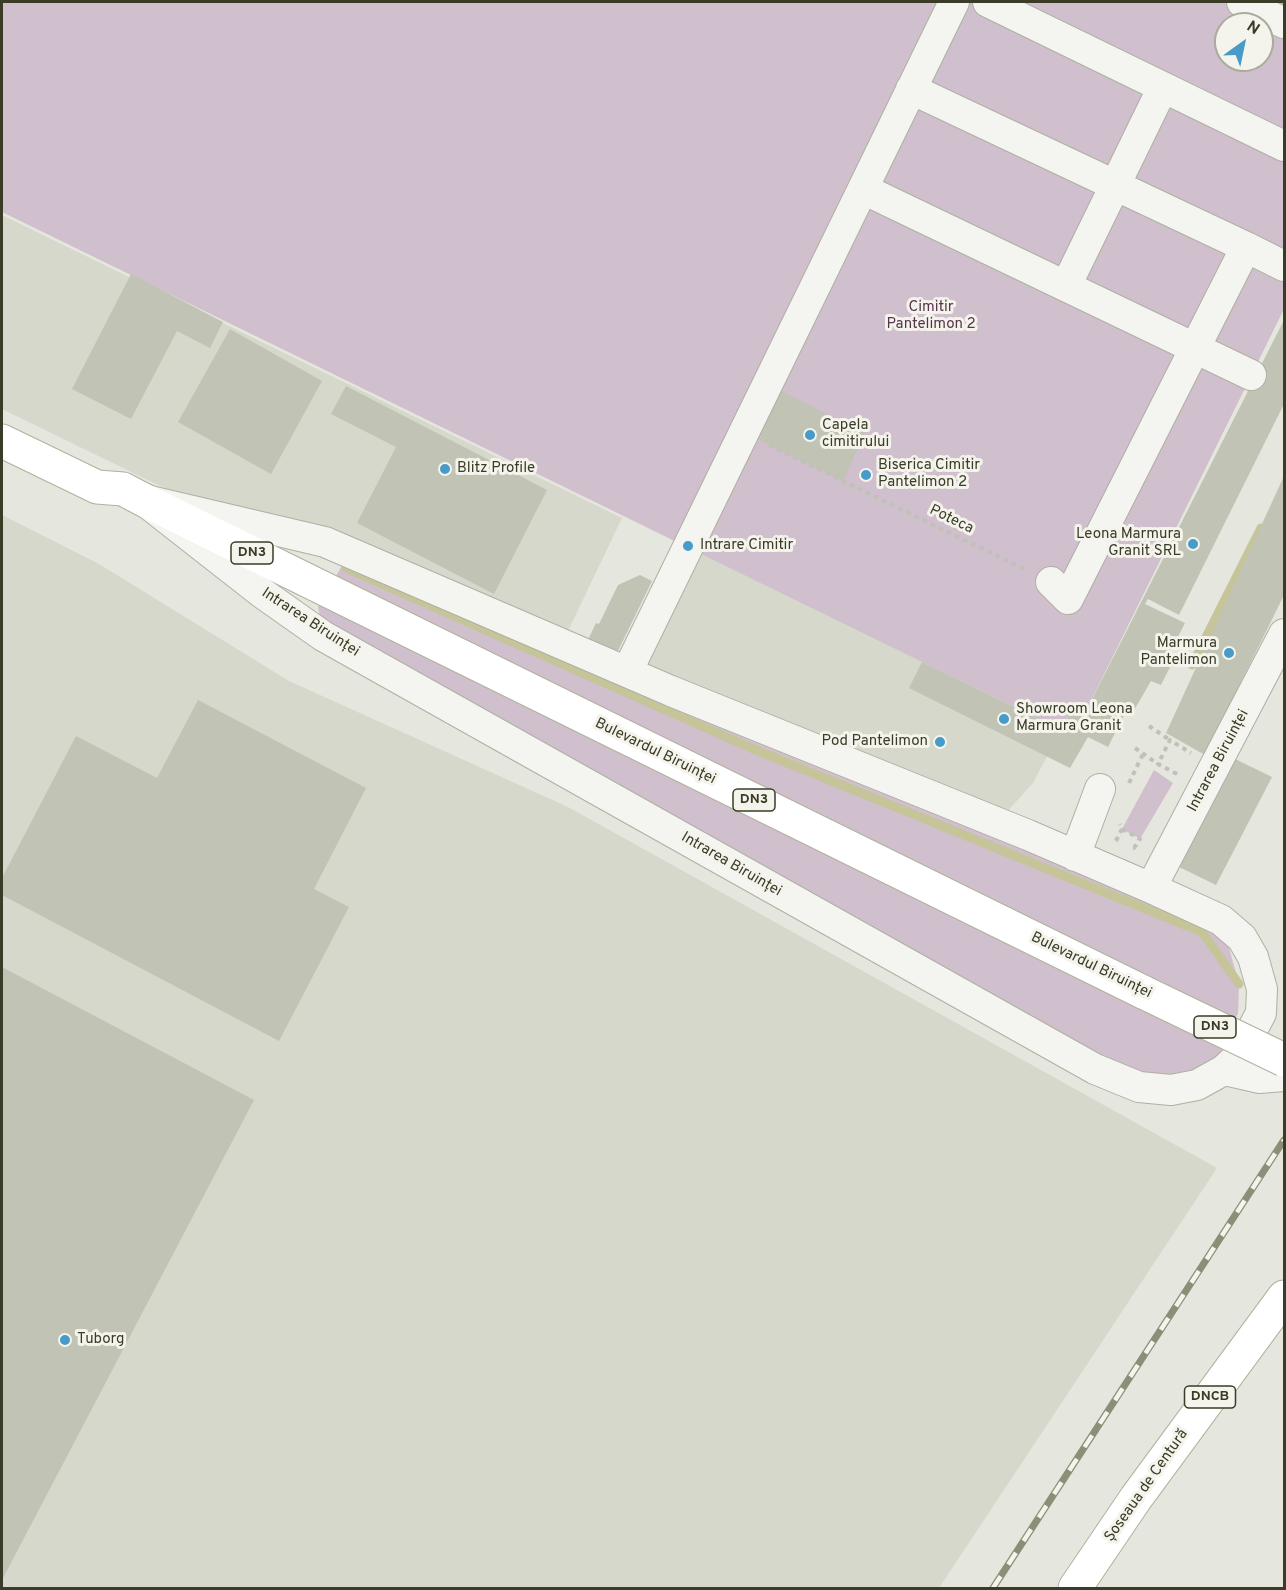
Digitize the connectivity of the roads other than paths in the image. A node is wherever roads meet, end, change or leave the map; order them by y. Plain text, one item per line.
1 (954, 2) edge
2 (988, 2) edge
3 (1242, 2) edge
4 (1284, 23) edge
5 (1163, 87) junction
6 (911, 89) junction
7 (1284, 146) edge
8 (1115, 185) junction
9 (863, 189) junction
10 (1246, 247) junction
11 (1284, 266) edge
12 (1066, 286) junction
13 (1194, 347) junction
14 (1251, 375) dead end
15 (2, 418) edge
16 (2, 441) edge
17 (132, 494) junction
18 (1051, 582) road end
19 (1284, 634) edge
20 (627, 672) junction
21 (1100, 789) dead end
22 (1075, 856) junction
23 (1151, 888) junction
24 (1284, 1060) edge
25 (1224, 1070) junction
26 (1284, 1076) edge
27 (1284, 1297) edge
28 (1075, 1588) edge

1 - 6 street
2 - 5 street
3 - 4 street
5 - 7 street
5 - 8 street
6 - 8 street
6 - 9 street
8 - 10 street
8 - 12 street
9 - 12 street
9 - 20 street
10 - 11 street
10 - 13 street
12 - 13 street
13 - 14 street
13 - 18 street
15 - 17 main road, Bulevardul Biruinței / DN3
16 - 17 main road, Bulevardul Biruinței / DN3
17 - 20 street, Intrarea Biruinței
17 - 24 main road, Bulevardul Biruinței / DN3, bridge
17 - 25 street, Intrarea Biruinței
19 - 23 street, Intrarea Biruinței
20 - 22 street, Intrarea Biruinței
21 - 22 street
22 - 23 street, Intrarea Biruinței
23 - 25 street, Intrarea Biruinței
25 - 26 street
27 - 28 main road, Șoseaua de Centură / DNCB

